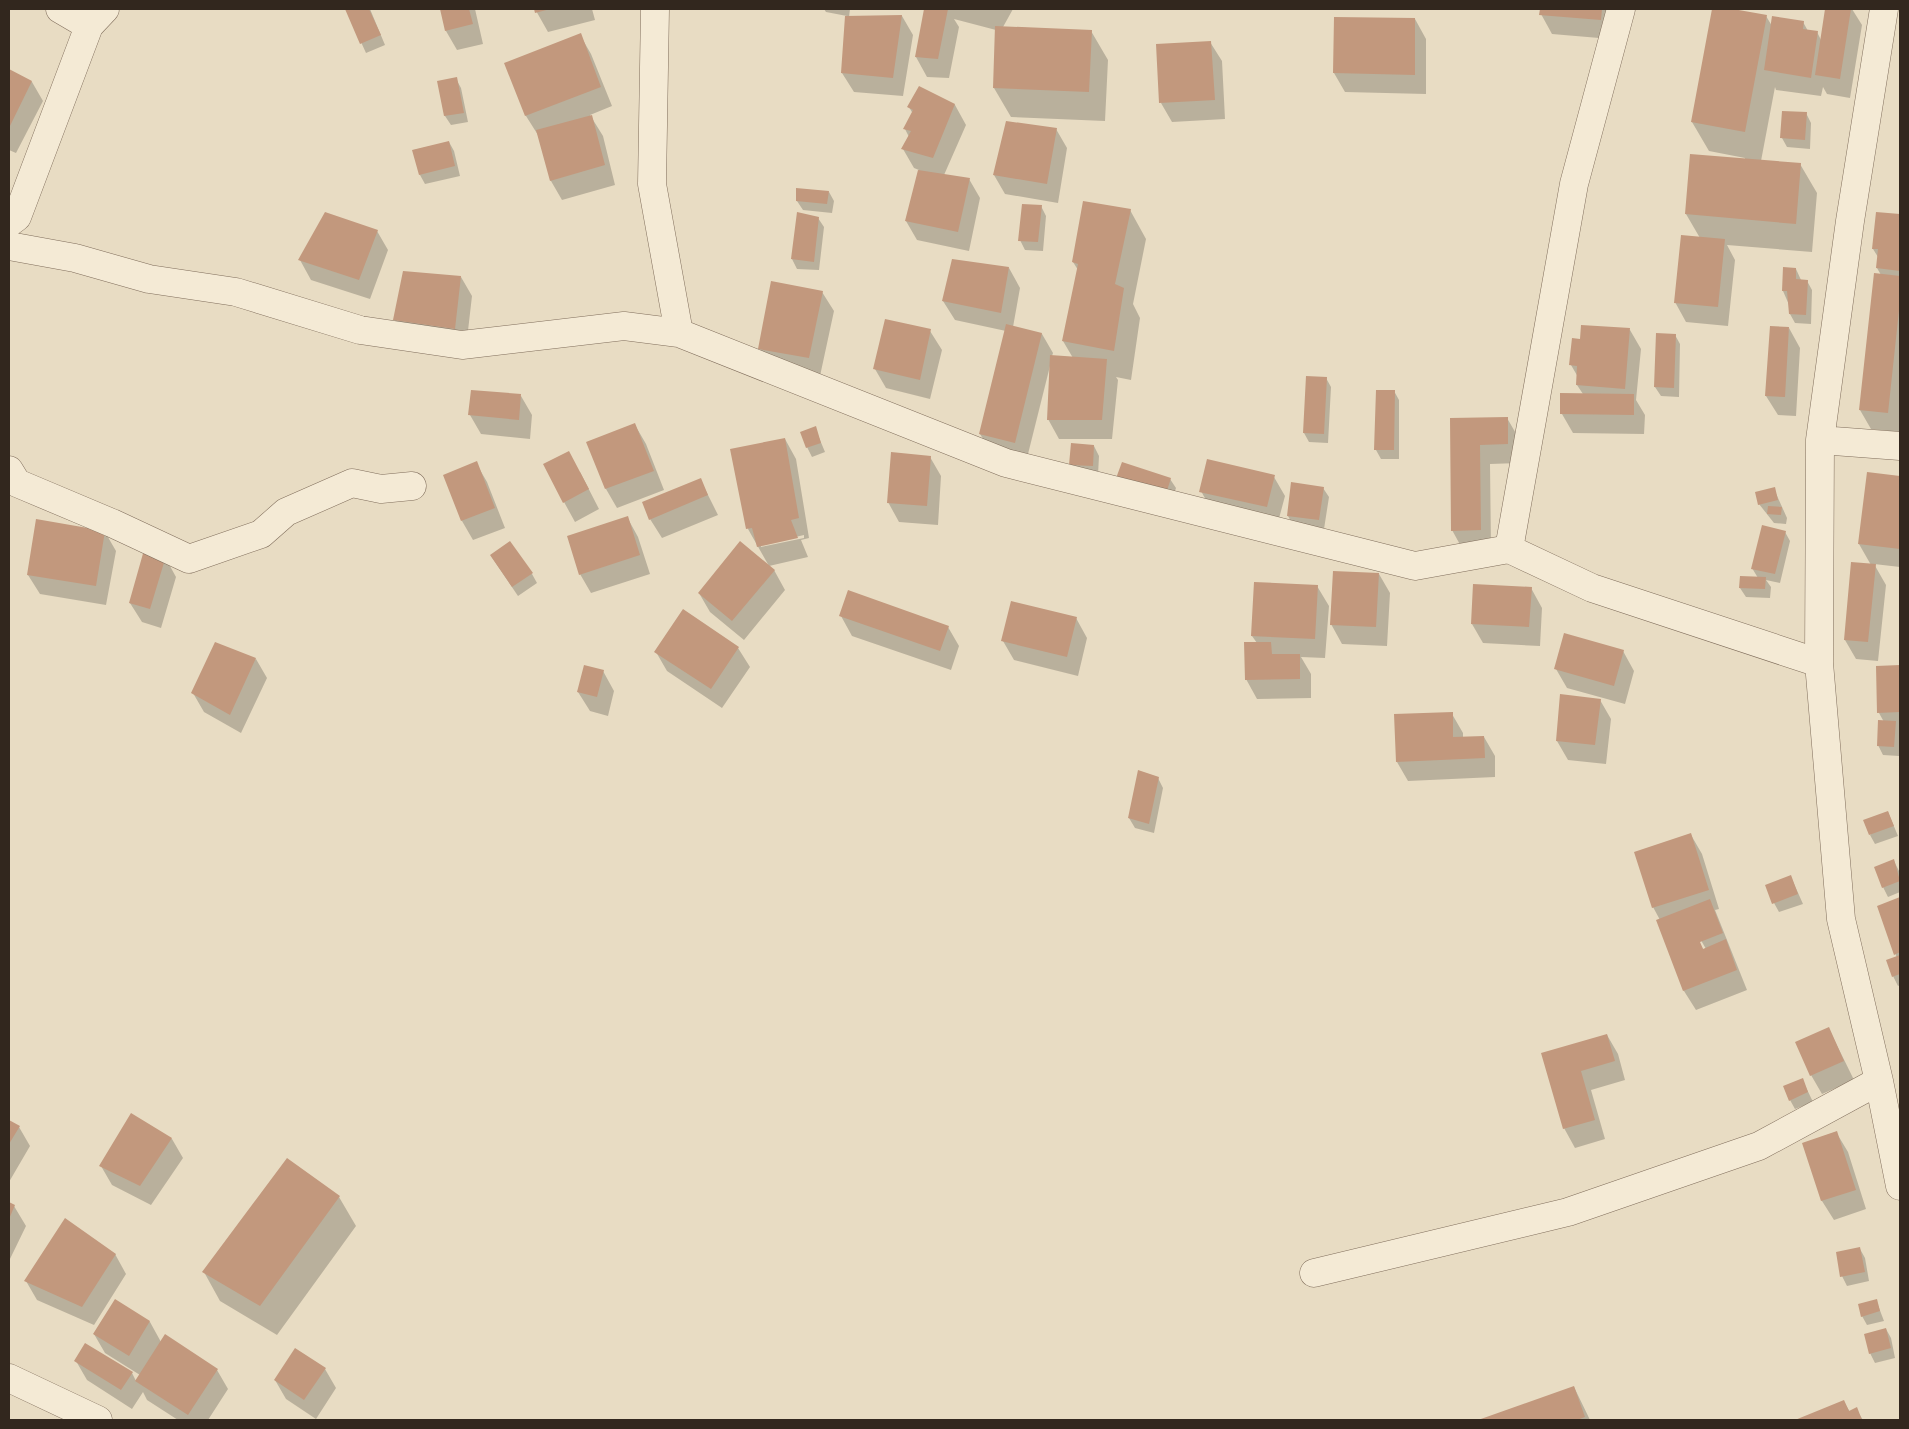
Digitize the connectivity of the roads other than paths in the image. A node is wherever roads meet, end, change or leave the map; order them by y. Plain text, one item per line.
1 (60, 9) edge
2 (655, 9) edge
3 (1621, 9) edge
4 (1884, 9) edge
5 (97, 17) edge
6 (11, 238) edge
7 (679, 333) junction
8 (1820, 440) junction
9 (1900, 446) edge
10 (9, 470) edge
11 (412, 486) dead end
12 (1509, 549) junction
13 (1819, 663) junction
14 (1879, 1081) junction
15 (1900, 1186) edge
16 (1314, 1273) dead end
17 (9, 1378) edge
18 (98, 1420) edge

1 - 5 street
2 - 7 street
3 - 12 street
4 - 8 street
5 - 6 street
6 - 7 street
7 - 12 street
8 - 9 street
8 - 13 street
10 - 11 street
12 - 13 street
13 - 14 street
14 - 15 street
14 - 16 street
17 - 18 street

